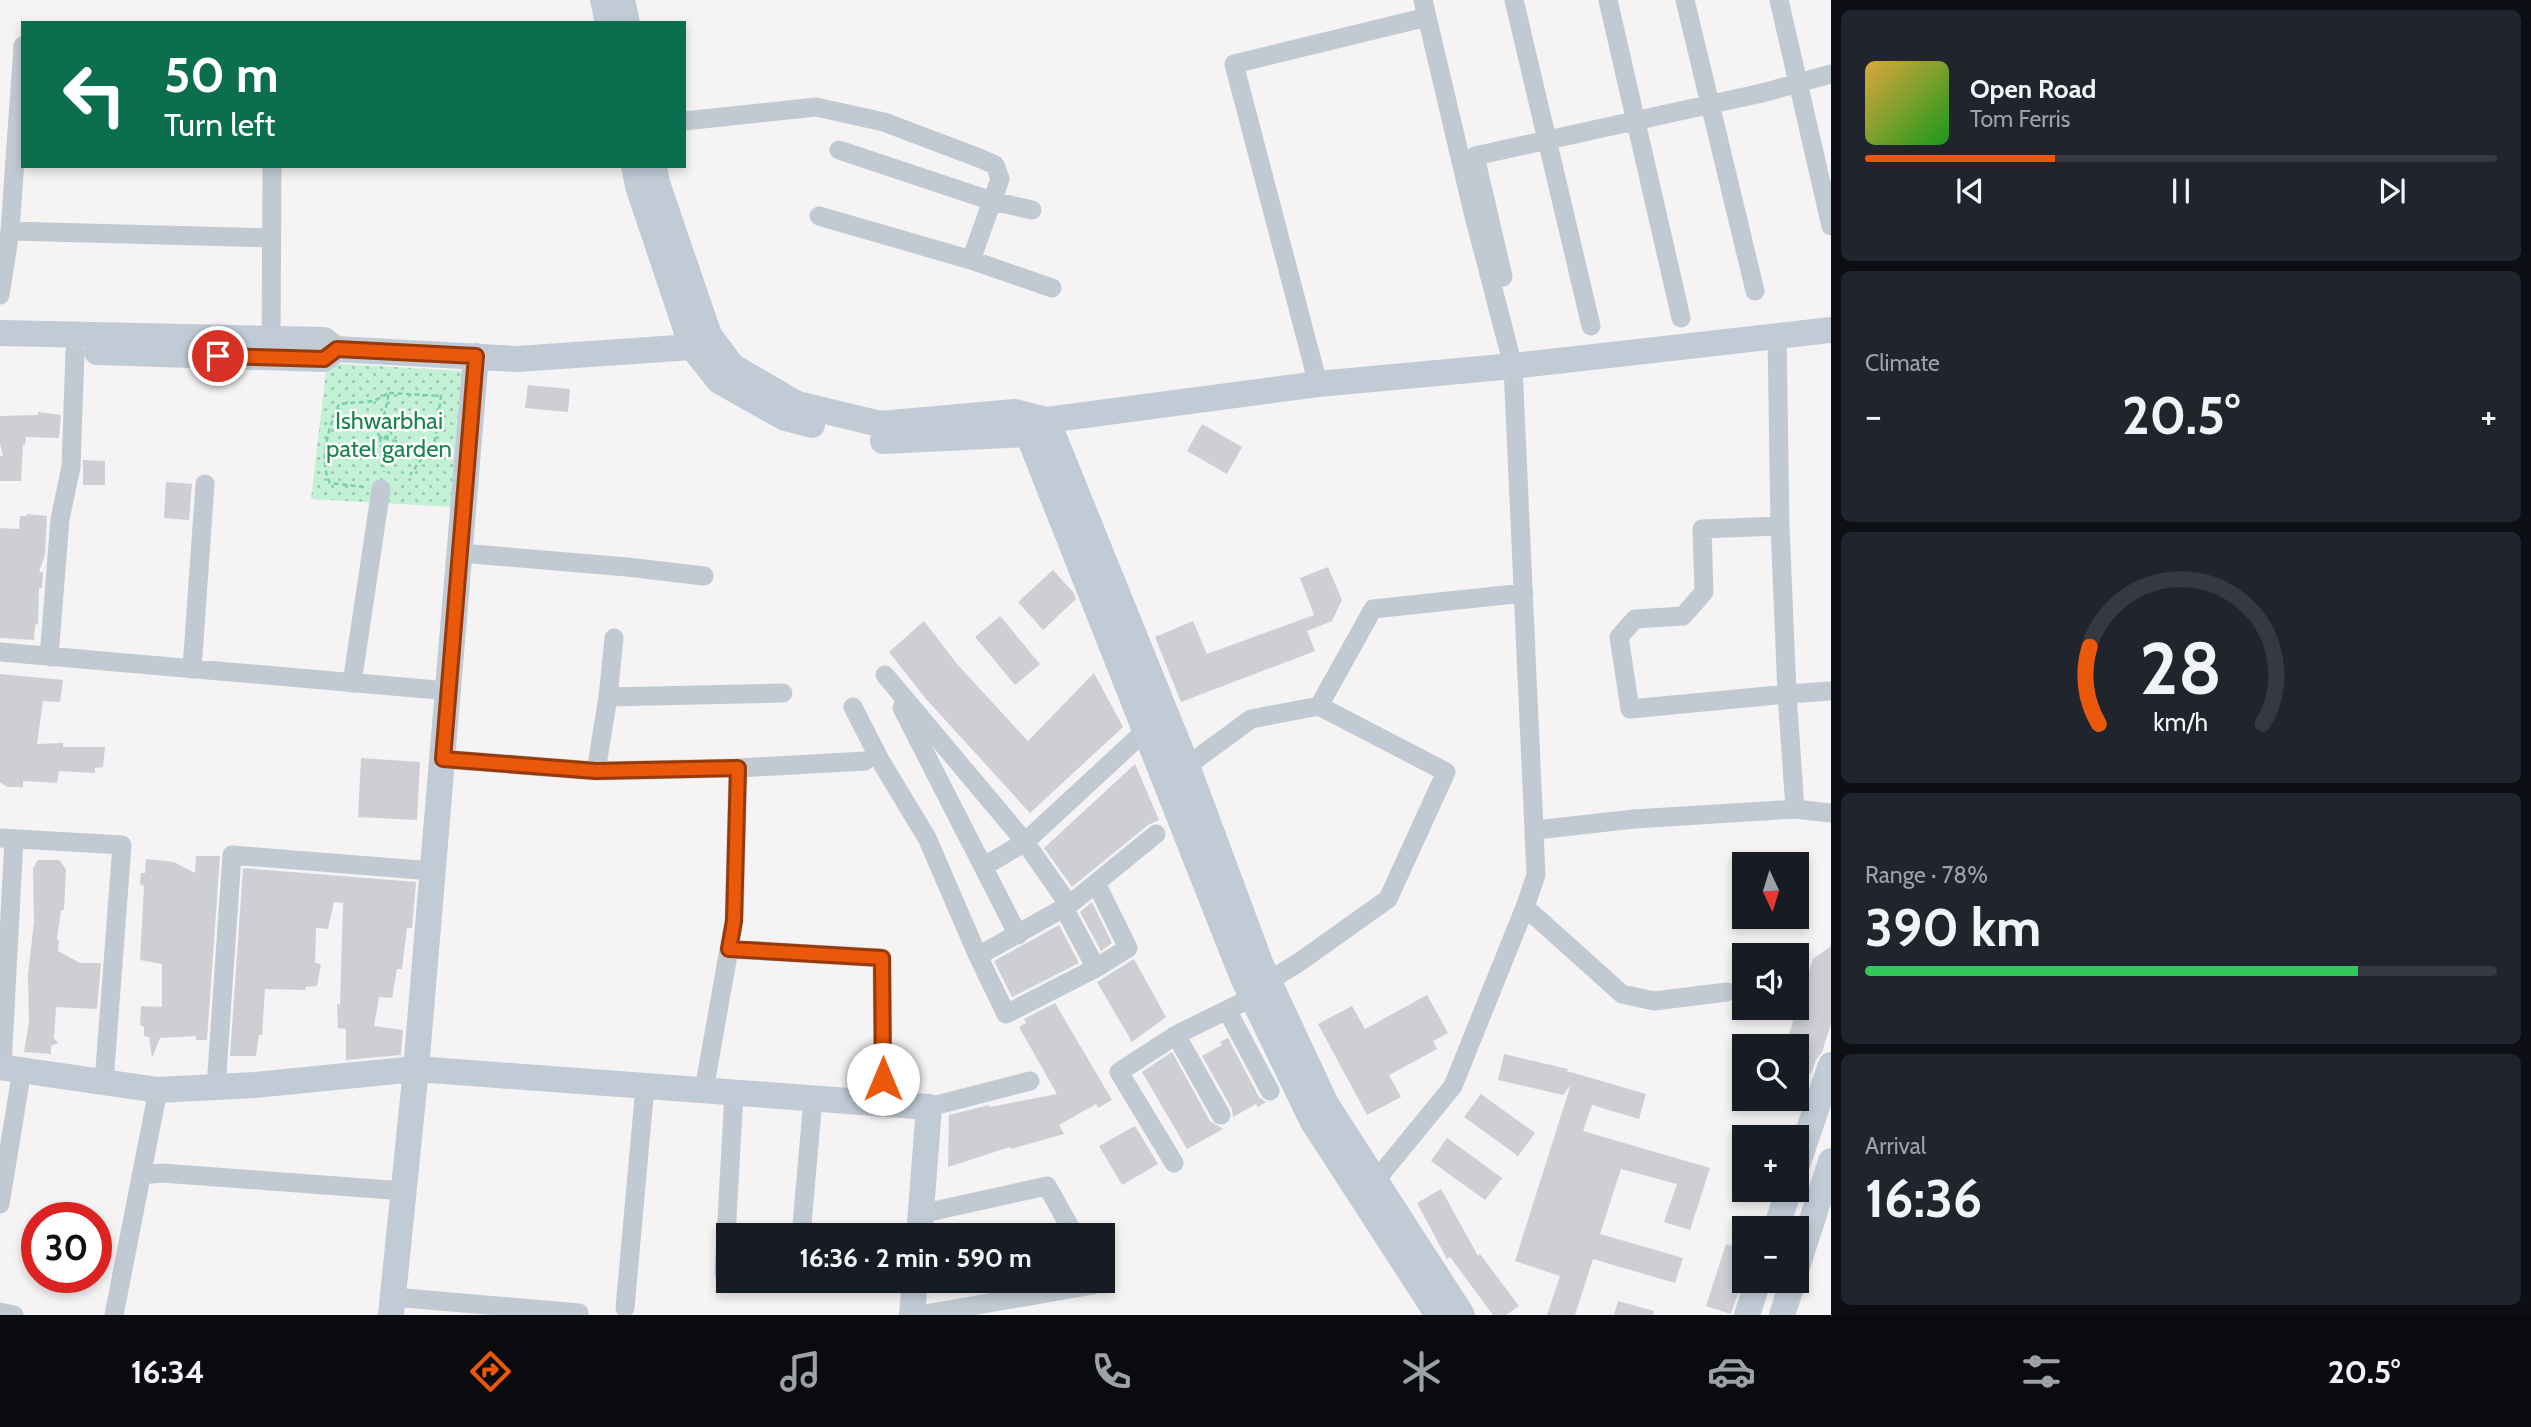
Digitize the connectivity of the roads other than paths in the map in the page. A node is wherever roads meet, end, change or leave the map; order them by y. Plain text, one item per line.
1 (603, 0) edge
2 (622, 0) edge
3 (1514, 0) edge
4 (1608, 0) edge
5 (1685, 0) edge
6 (1779, 0) edge
7 (1425, 8) edge
8 (608, 21) edge
9 (627, 21) edge
10 (21, 74) edge
11 (1831, 74) edge
12 (1798, 84) junction
13 (1710, 104) junction
14 (1636, 120) junction
15 (686, 121) edge
16 (1548, 139) junction
17 (839, 150) dead end
18 (272, 168) edge
19 (634, 168) edge
20 (654, 168) edge
21 (992, 201) junction
22 (1032, 210) dead end
23 (819, 216) dead end
24 (1831, 226) edge
25 (10, 231) junction
26 (271, 238) junction
27 (971, 260) junction
28 (1052, 288) dead end
29 (1755, 291) dead end
30 (0, 295) edge
31 (1681, 318) dead end
32 (1591, 326) dead end
33 (1514, 327) dead end
34 (1831, 330) edge
35 (0, 333) edge
36 (1777, 336) junction
37 (703, 344) junction
38 (271, 347) junction
39 (0, 350) edge
40 (75, 351) junction
41 (476, 356) junction
42 (1513, 366) junction
43 (1318, 384) junction
44 (1038, 427) junction
45 (205, 484) dead end
46 (381, 489) road end
47 (1780, 526) junction
48 (461, 553) junction
49 (704, 576) dead end
50 (1524, 593) junction
51 (614, 638) dead end
52 (0, 652) edge
53 (49, 657) junction
54 (192, 669) junction
55 (352, 682) junction
56 (449, 691) junction
57 (1831, 691) edge
58 (783, 693) dead end
59 (1787, 694) junction
60 (608, 697) junction
61 (1319, 706) junction
62 (853, 707) dead end
63 (1145, 731) junction
64 (443, 759) junction
65 (865, 761) dead end
66 (1187, 766) junction
67 (738, 768) junction
68 (596, 771) junction
69 (1795, 809) junction
70 (1831, 813) edge
71 (1536, 830) junction
72 (1156, 834) dead end
73 (7, 839) edge
74 (1025, 842) junction
75 (983, 867) junction
76 (433, 872) junction
77 (1096, 883) junction
78 (1066, 907) junction
79 (1525, 907) junction
80 (1018, 935) junction
81 (729, 949) junction
82 (978, 956) junction
83 (1096, 968) junction
84 (1260, 989) junction
85 (1727, 992) dead end
86 (1227, 1010) junction
87 (1176, 1035) junction
88 (1831, 1065) edge
89 (8, 1068) edge
90 (416, 1069) junction
91 (104, 1082) junction
92 (1030, 1082) dead end
93 (645, 1086) junction
94 (216, 1087) junction
95 (158, 1090) junction
96 (704, 1090) junction
97 (1270, 1091) dead end
98 (734, 1093) junction
99 (813, 1098) junction
100 (883, 1104) junction
101 (929, 1107) junction
102 (1221, 1115) dead end
103 (1809, 1130) edge
104 (1831, 1161) edge
105 (1174, 1163) dead end
106 (141, 1175) junction
107 (1369, 1189) junction
108 (404, 1191) junction
109 (0, 1204) edge
110 (727, 1223) edge
111 (802, 1223) edge
112 (920, 1223) edge
113 (927, 1223) edge
114 (1067, 1223) edge
115 (1809, 1230) edge
116 (914, 1293) edge
117 (1047, 1293) edge
118 (1754, 1293) edge
119 (1789, 1293) edge
120 (392, 1306) edge
121 (625, 1308) dead end
122 (0, 1312) edge
123 (14, 1315) edge
124 (114, 1315) edge
125 (579, 1315) edge
126 (912, 1315) edge
127 (919, 1315) edge
128 (1438, 1315) edge
129 (1462, 1315) edge
130 (1747, 1315) edge
131 (1782, 1315) edge

1 - 8 street
2 - 9 street
3 - 16 street
4 - 14 street
5 - 13 street
6 - 12 street
7 - 42 street
7 - 43 street
10 - 25 street
11 - 12 street
12 - 13 street
12 - 24 street
13 - 14 street
13 - 29 street
14 - 16 street
14 - 31 street
15 - 21 street
16 - 32 street
16 - 33 street
17 - 21 street
18 - 26 street
19 - 37 street
20 - 37 street
21 - 22 street
21 - 27 street
23 - 27 street
25 - 26 street
25 - 30 street
26 - 38 street
27 - 28 street
34 - 36 street
35 - 38 street
36 - 42 street
36 - 47 street
37 - 41 street
37 - 44 street
38 - 40 street
38 - 41 street
39 - 40 street
40 - 53 street
41 - 48 street
42 - 43 street
42 - 50 street
43 - 44 street
44 - 63 street
44 - 66 street
45 - 54 street
46 - 55 street
47 - 59 street
47 - 59 street
48 - 49 street
48 - 56 street
50 - 61 street
50 - 71 street
51 - 60 street
52 - 53 street
53 - 54 street
54 - 55 street
55 - 56 street
56 - 64 street
57 - 59 street
58 - 60 street
59 - 69 street
60 - 68 street
61 - 66 street
61 - 84 street
62 - 82 street
63 - 74 street
63 - 84 street
64 - 68 street
64 - 76 street
65 - 67 street
66 - 84 street
67 - 68 street
67 - 81 street
69 - 70 street
69 - 71 street
71 - 79 street
72 - 77 street
73 - 89 street
73 - 91 street
74 - 75 street
74 - 75 street
74 - 78 street
75 - 80 street
76 - 90 street
76 - 94 street
77 - 78 street
77 - 83 street
78 - 80 street
78 - 83 street
79 - 85 street
79 - 107 street
80 - 82 street
81 - 96 street
81 - 100 street
82 - 83 street
84 - 86 street
84 - 107 street
86 - 87 street
86 - 97 street
87 - 102 street
87 - 105 street
88 - 103 street
89 - 91 street
89 - 109 street
90 - 93 street
90 - 94 street
90 - 108 street
91 - 95 street
92 - 101 street
93 - 96 street
93 - 121 street
94 - 95 street
95 - 106 street
96 - 98 street
98 - 99 street
98 - 110 street
99 - 100 street
99 - 111 street
100 - 101 street
101 - 112 street
104 - 115 street
106 - 108 street
106 - 124 street
107 - 128 street
107 - 129 street
108 - 120 street
113 - 114 street
116 - 126 street
117 - 127 street
118 - 130 street
119 - 131 street
120 - 125 street
122 - 123 street

